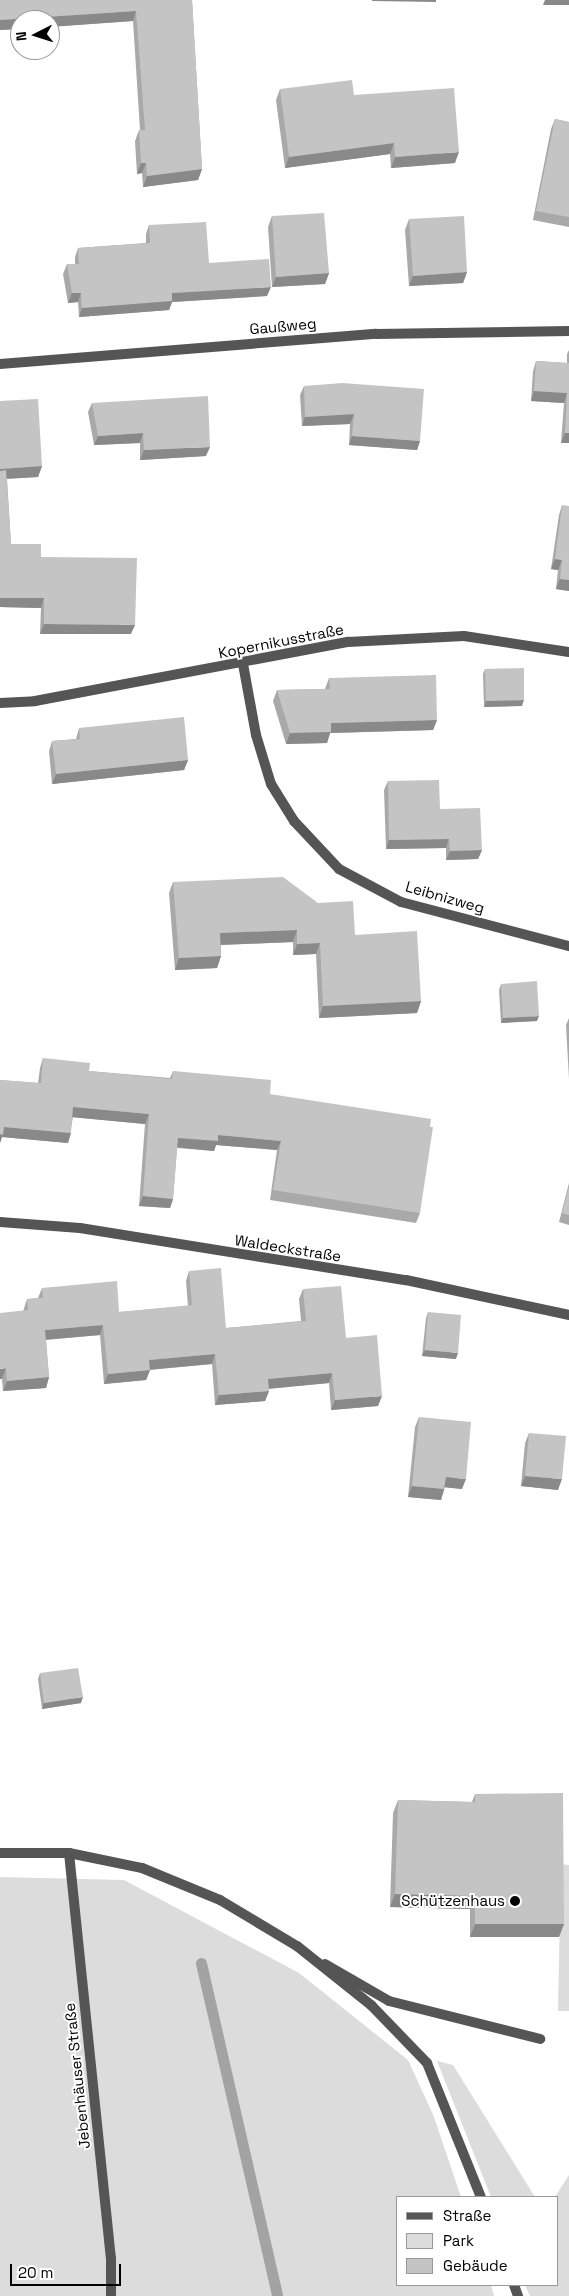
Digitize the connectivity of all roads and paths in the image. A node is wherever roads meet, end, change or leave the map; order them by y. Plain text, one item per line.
1 (569, 331) edge
2 (0, 364) edge
3 (569, 652) edge
4 (243, 664) junction
5 (0, 703) edge
6 (569, 946) edge
7 (0, 1222) edge
8 (569, 1315) edge
9 (0, 1853) edge
10 (70, 1853) junction
11 (297, 1946) junction
12 (540, 2039) dead end
13 (481, 2196) edge
14 (111, 2296) edge

1 - 2 street, Gaußweg
3 - 4 street, Kopernikusstraße
4 - 5 street, Kopernikusstraße
4 - 6 street, Leibnizweg
7 - 8 street, Waldeckstraße
9 - 10 street
10 - 11 street
10 - 14 street, Jebenhäuser Straße
11 - 12 street
11 - 13 street

